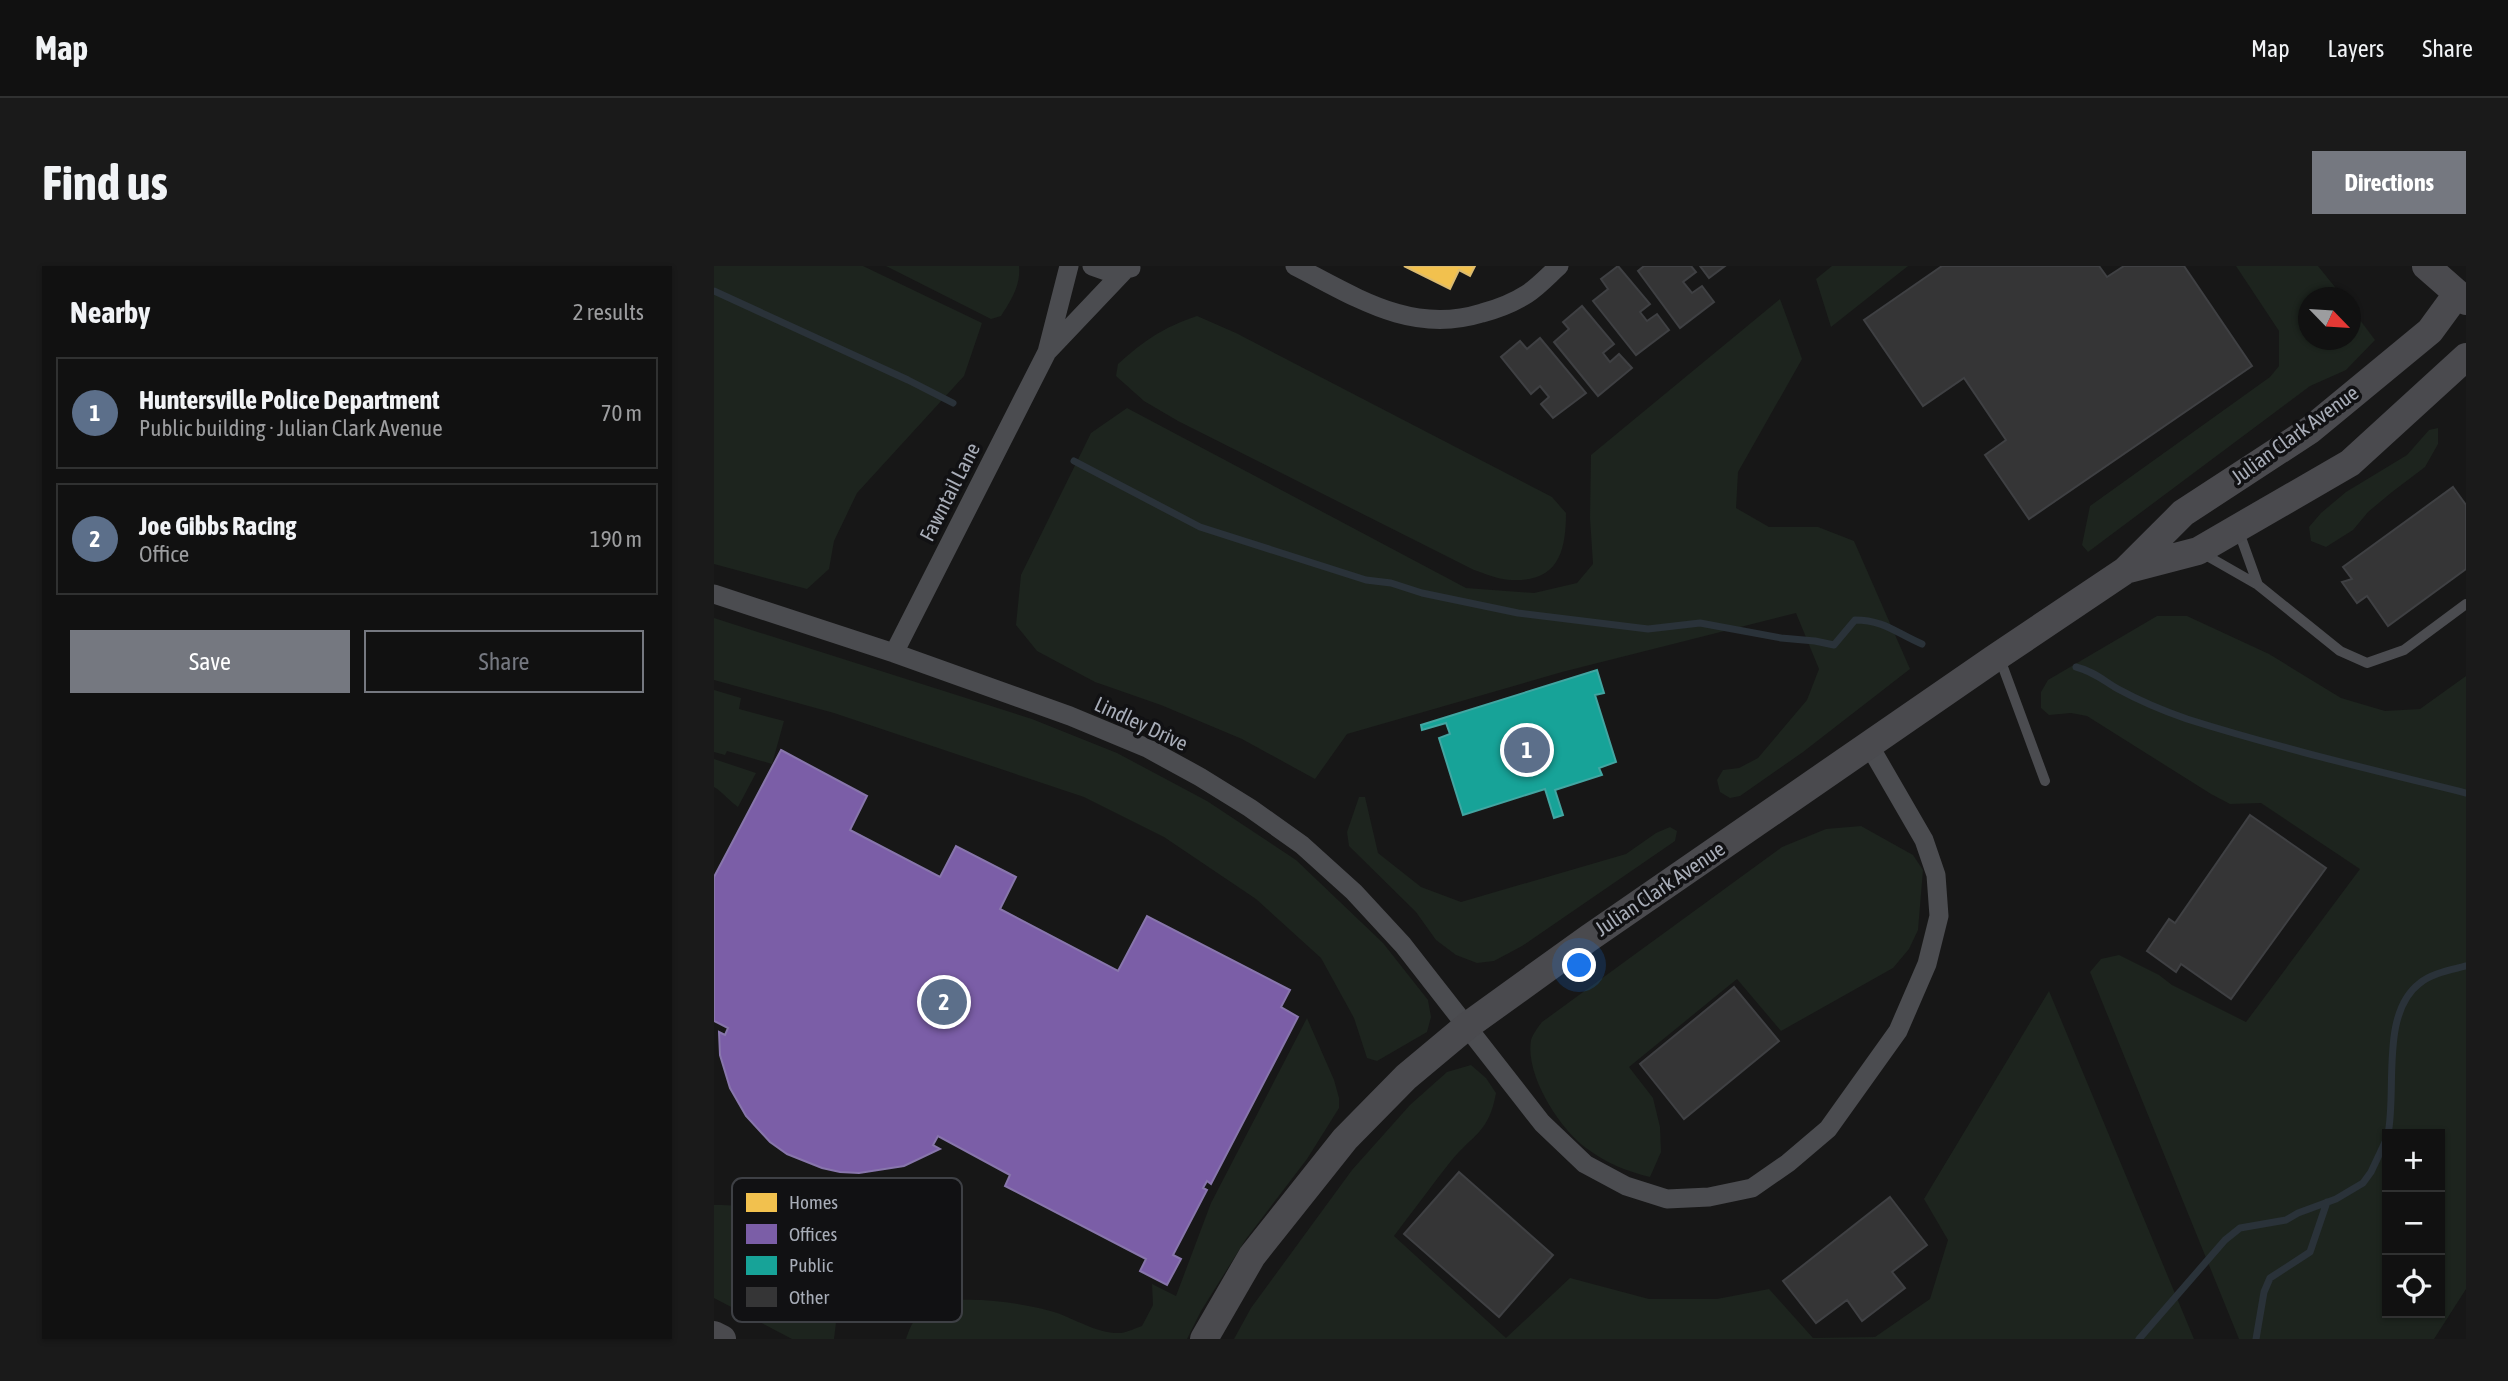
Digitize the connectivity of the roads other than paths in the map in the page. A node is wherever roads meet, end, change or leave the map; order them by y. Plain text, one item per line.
1 (1069, 266) edge
2 (1092, 266) edge
3 (1295, 266) edge
4 (1559, 266) edge
5 (2426, 266) edge
6 (1129, 268) edge
7 (2462, 298) edge
8 (1047, 352) junction
9 (2466, 357) edge
10 (2238, 528) junction
11 (2198, 551) junction
12 (2126, 570) junction
13 (2258, 585) junction
14 (714, 594) edge
15 (2466, 604) edge
16 (894, 653) junction
17 (1999, 655) junction
18 (1869, 745) junction
19 (2045, 781) dead end
20 (1467, 1026) junction
21 (714, 1335) edge
22 (722, 1339) edge
23 (1204, 1339) edge

1 - 8 street, Fawntail Lane
2 - 6 street
3 - 4 street
5 - 7 street
6 - 8 street, Fawntail Lane
7 - 12 street, Julian Clark Avenue
8 - 16 street, Fawntail Lane
9 - 10 street, Julian Clark Avenue
10 - 11 street, Julian Clark Avenue
10 - 13 lane
11 - 12 street, Julian Clark Avenue
11 - 13 lane
12 - 17 street, Julian Clark Avenue
13 - 15 lane
14 - 16 street, Lindley Drive
16 - 20 street, Lindley Drive
17 - 18 street, Julian Clark Avenue
17 - 19 lane
18 - 20 street, Julian Clark Avenue
18 - 20 street, Lindley Drive
20 - 23 street, Julian Clark Avenue
21 - 22 street

